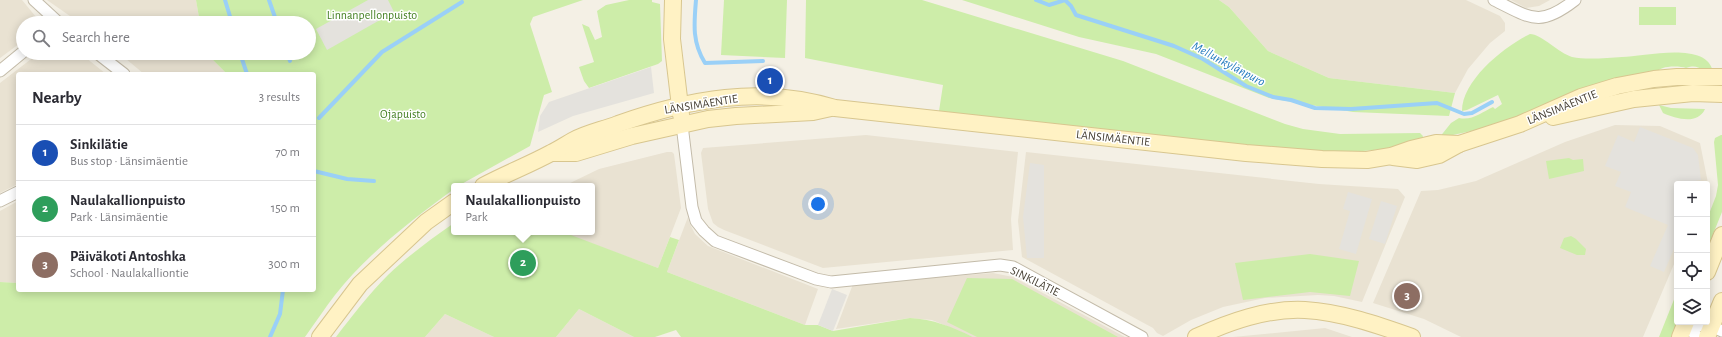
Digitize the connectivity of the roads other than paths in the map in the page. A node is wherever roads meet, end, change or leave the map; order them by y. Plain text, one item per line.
1 (34, 0) edge
2 (673, 0) edge
3 (1494, 0) edge
4 (1575, 0) edge
5 (51, 16) edge
6 (16, 58) edge
7 (106, 60) edge
8 (0, 71) edge
9 (121, 72) edge
10 (1722, 77) edge
11 (1693, 93) junction
12 (1722, 94) edge
13 (1722, 101) edge
14 (680, 105) junction
15 (835, 108) junction
16 (1520, 124) junction
17 (682, 125) junction
18 (551, 154) junction
19 (488, 183) edge
20 (16, 193) edge
21 (0, 201) edge
22 (451, 204) edge
23 (451, 214) edge
24 (1722, 236) edge
25 (400, 246) junction
26 (1710, 265) edge
27 (1722, 301) edge
28 (1684, 328) edge
29 (1713, 332) edge
30 (320, 337) edge
31 (1142, 337) edge
32 (1196, 337) edge
33 (1412, 337) edge
34 (1698, 337) edge

1 - 5 street
2 - 14 main road
3 - 4 street
6 - 8 street
7 - 9 street
10 - 16 main road, LÄNSIMÄENTIE
11 - 12 main road, LÄNSIMÄENTIE
11 - 13 main road
11 - 16 main road, LÄNSIMÄENTIE
14 - 15 main road, LÄNSIMÄENTIE
14 - 17 main road
14 - 18 main road, LÄNSIMÄENTIE
15 - 16 main road, LÄNSIMÄENTIE
15 - 17 main road, LÄNSIMÄENTIE
17 - 18 main road, LÄNSIMÄENTIE
17 - 31 street, SINKILÄTIE
18 - 19 main road, LÄNSIMÄENTIE
20 - 21 street
22 - 25 main road
23 - 25 main road
24 - 26 main road
25 - 30 main road
27 - 29 main road
28 - 29 street
28 - 34 street
32 - 33 main road

